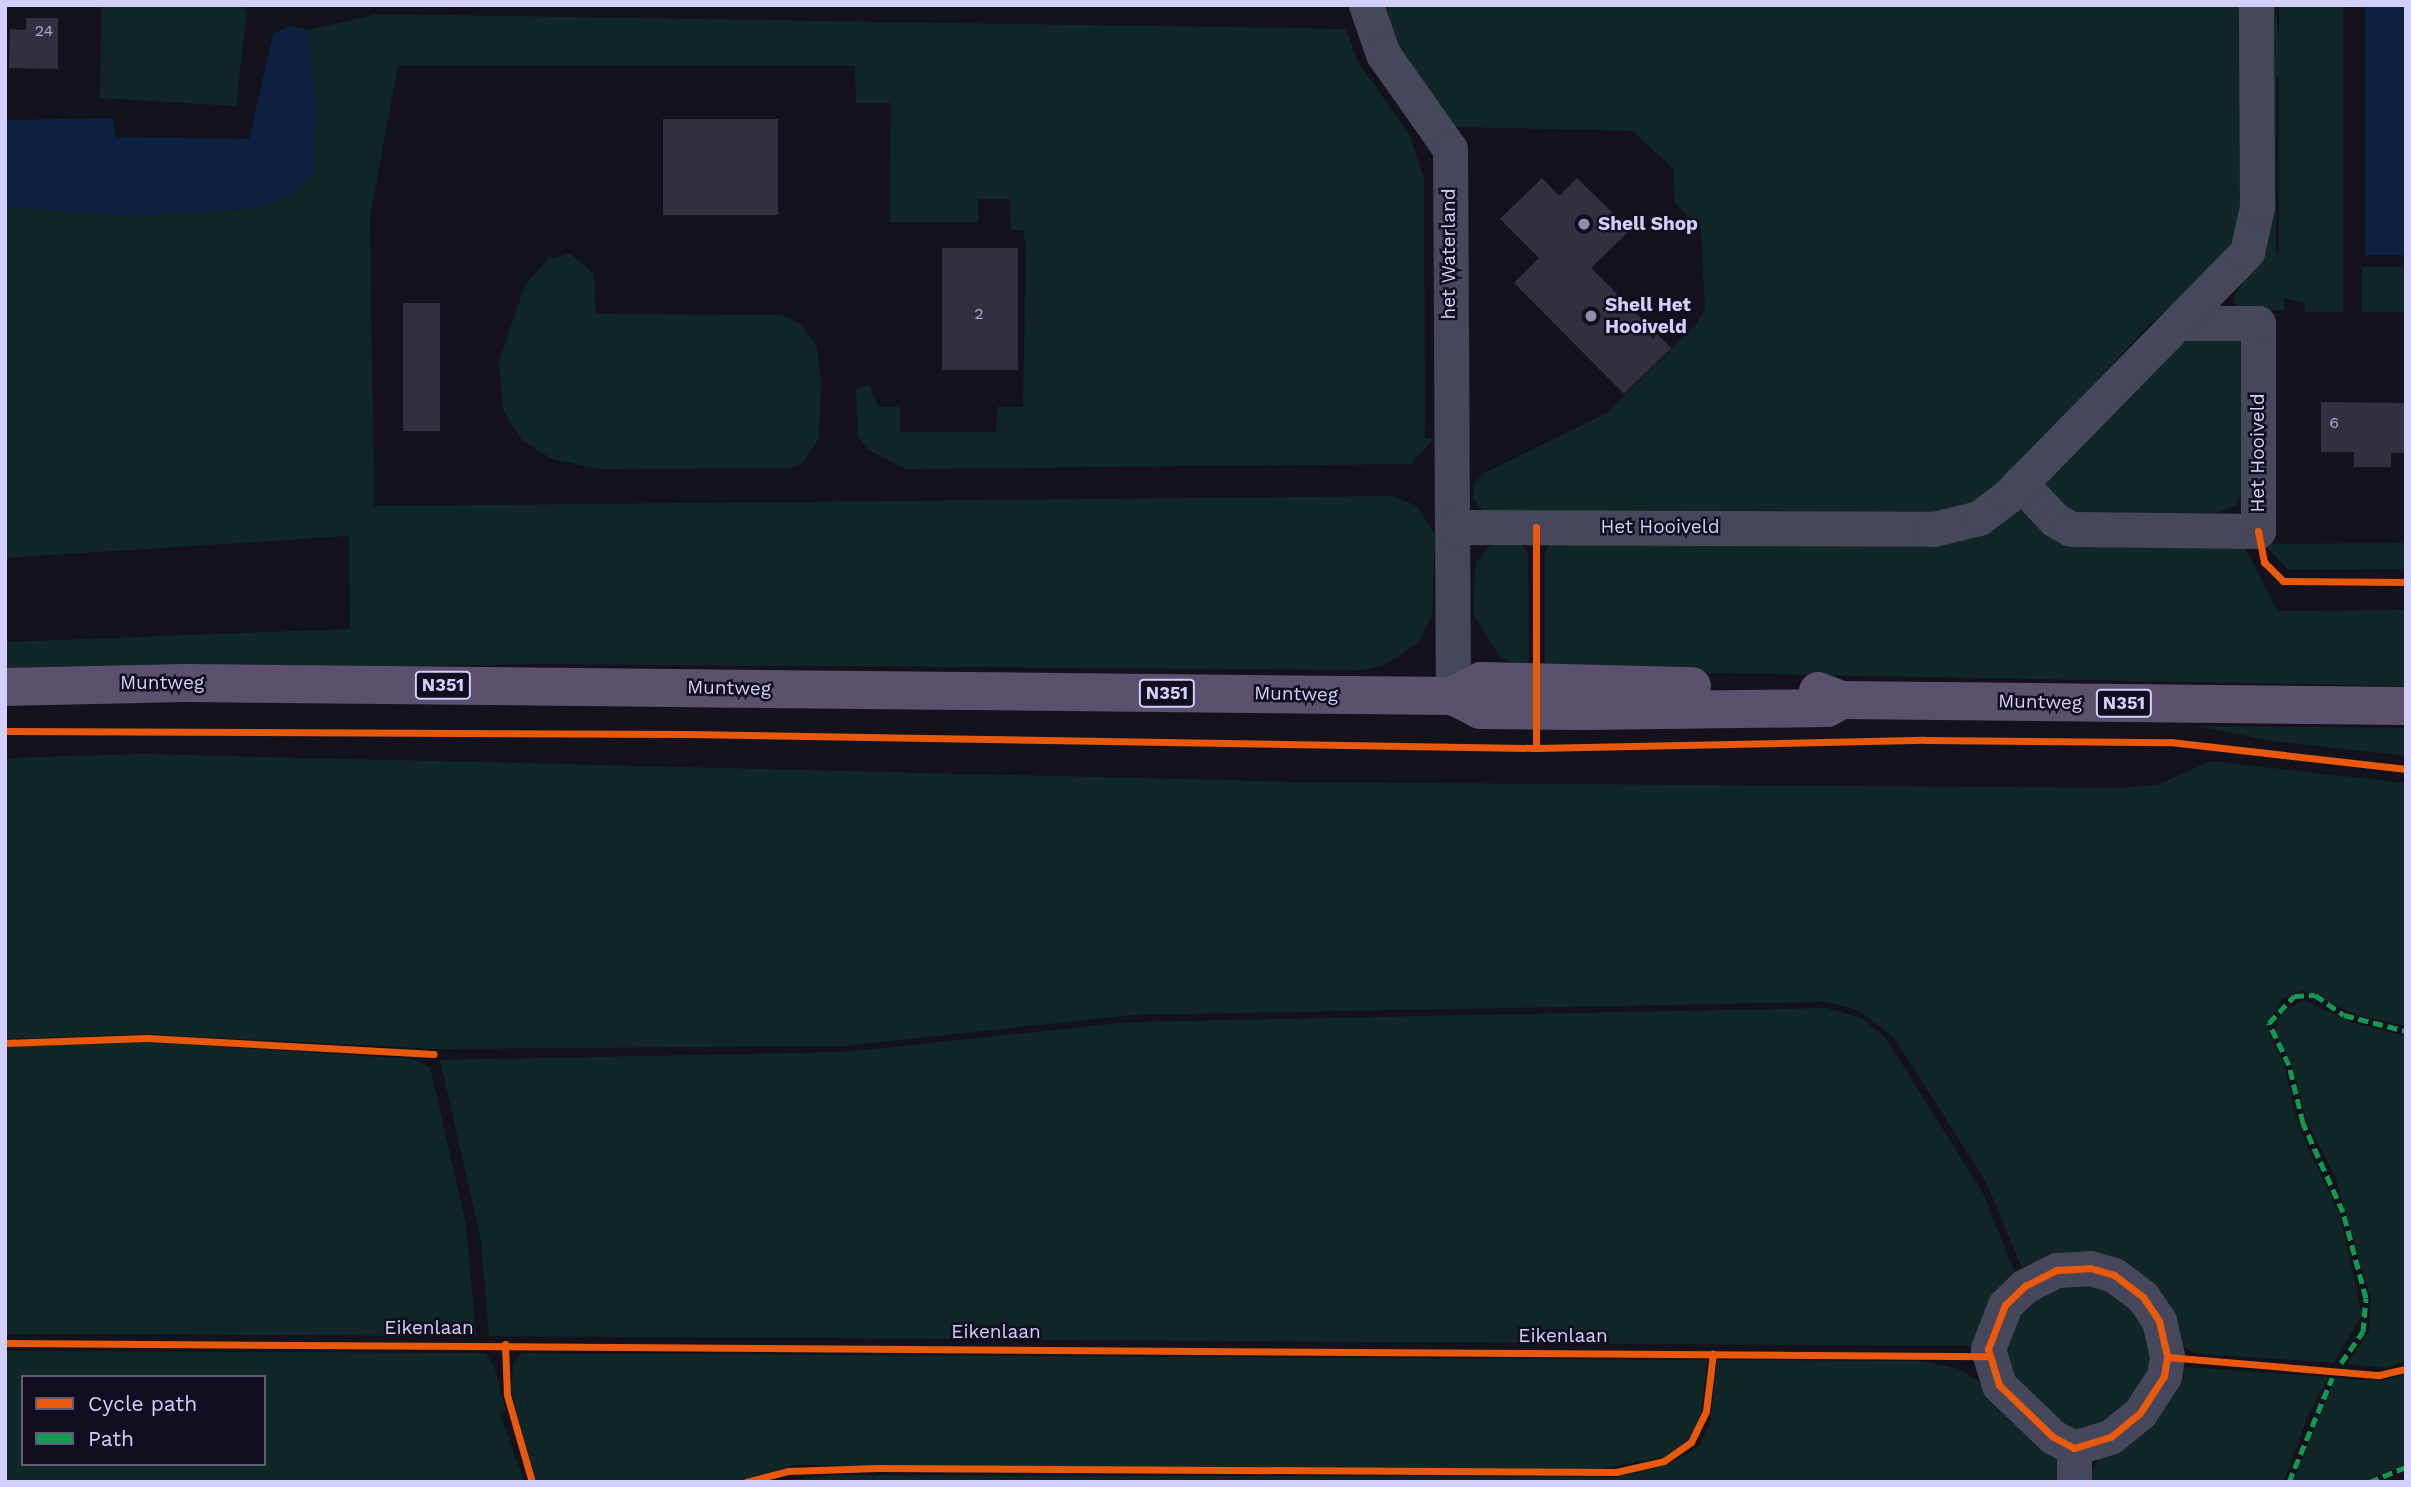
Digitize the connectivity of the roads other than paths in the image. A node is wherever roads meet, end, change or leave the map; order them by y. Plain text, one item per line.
1 (1366, 5) edge
2 (2256, 5) edge
3 (2181, 323) junction
4 (2020, 483) junction
5 (1453, 527) junction
6 (5, 687) edge
7 (1453, 696) junction
8 (2406, 706) edge
9 (2074, 1465) edge

1 - 5 street, het Waterland
2 - 3 street, Het Hooiveld
3 - 4 street, Het Hooiveld
3 - 4 street, Het Hooiveld
4 - 5 street, Het Hooiveld
5 - 7 street
6 - 7 main road, Muntweg / N351
7 - 8 main road, Muntweg / N351
9 - 9 street

